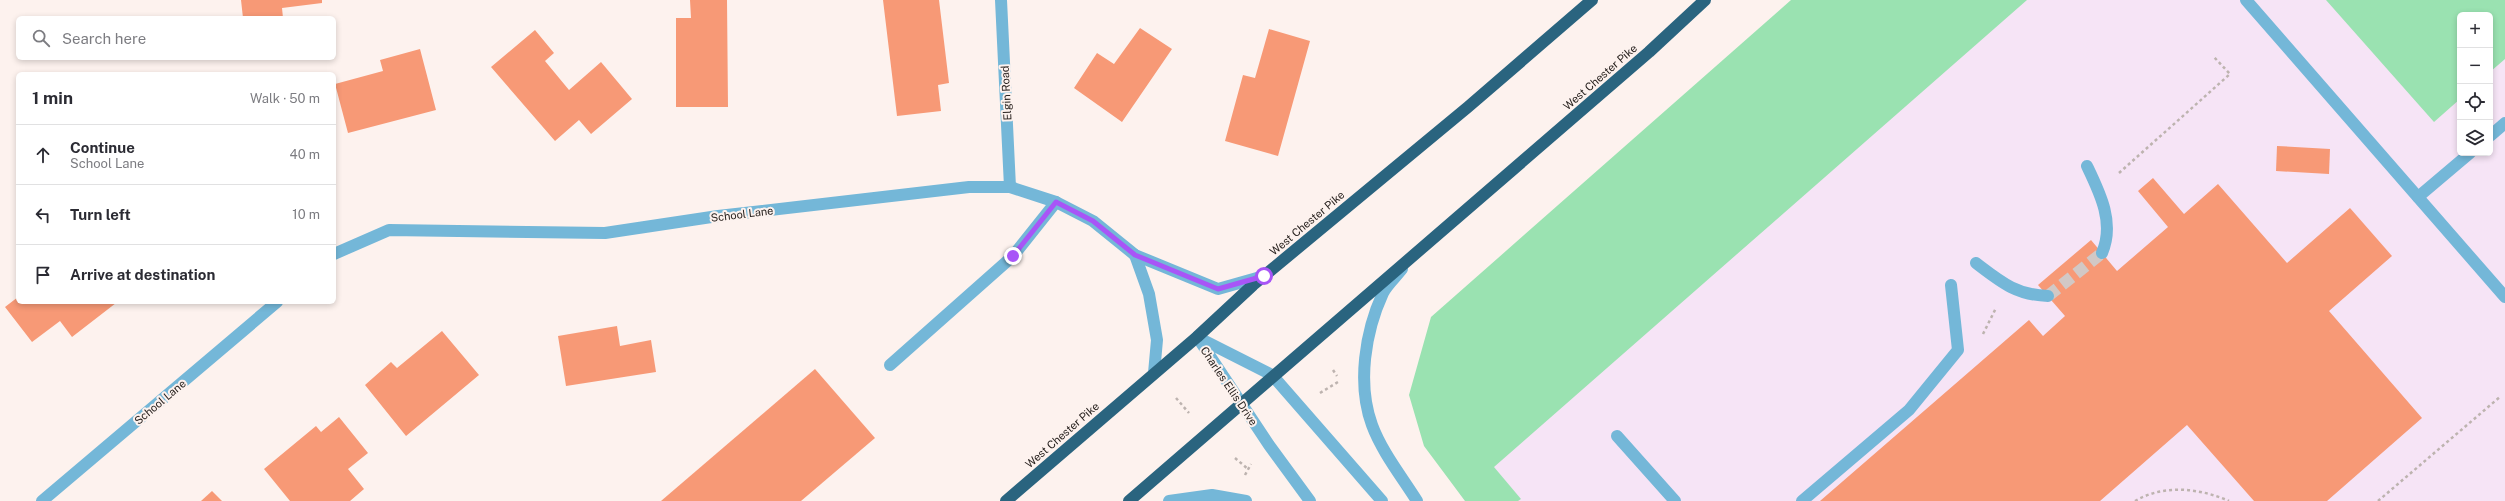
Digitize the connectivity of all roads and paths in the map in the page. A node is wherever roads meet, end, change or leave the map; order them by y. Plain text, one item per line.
1 (1001, 0) edge
2 (1592, 0) edge
3 (1705, 0) edge
4 (2246, 0) edge
5 (2213, 56) dead end
6 (2505, 123) edge
7 (2493, 133) edge
8 (2466, 156) edge
9 (2087, 166) dead end
10 (2118, 174) dead end
11 (1010, 187) junction
12 (2418, 196) junction
13 (1056, 202) junction
14 (336, 253) edge
15 (2102, 253) tunnel mouth
16 (1135, 255) junction
17 (1413, 256) junction
18 (1976, 263) dead end
19 (1264, 276) junction
20 (1951, 285) dead end
21 (2048, 296) tunnel mouth
22 (2505, 297) edge
23 (275, 304) edge
24 (2002, 306) dead end
25 (1197, 337) junction
26 (1982, 340) dead end
27 (890, 365) dead end
28 (1154, 373) junction
29 (1272, 375) junction
30 (1340, 380) dead end
31 (1319, 394) dead end
32 (2501, 396) dead end
33 (1176, 398) dead end
34 (1241, 403) junction
35 (1189, 413) dead end
36 (1617, 436) dead end
37 (1235, 458) dead end
38 (1253, 460) dead end
39 (1248, 469) junction
40 (1244, 478) dead end
41 (42, 501) edge
42 (1006, 501) edge
43 (1129, 501) edge
44 (1169, 501) edge
45 (1246, 501) edge
46 (1310, 501) edge
47 (1382, 501) edge
48 (1417, 501) edge
49 (1675, 501) edge
50 (1802, 501) edge
51 (2135, 501) edge
52 (2228, 501) edge
53 (2378, 501) edge

1 - 11 street, Elgin Road
2 - 19 highway, West Chester Pike
3 - 17 highway, West Chester Pike
4 - 12 street
5 - 10 path
6 - 7 street
8 - 12 street
9 - 15 street
11 - 13 street, School Lane
11 - 14 street, School Lane
12 - 22 street
13 - 16 street, School Lane
13 - 27 street
16 - 19 street, School Lane
16 - 28 street
17 - 29 highway, West Chester Pike
17 - 48 street
18 - 21 street
19 - 25 highway, West Chester Pike
20 - 50 street
23 - 41 street, School Lane
24 - 26 path
25 - 28 highway, West Chester Pike
25 - 29 street, Charles Ellis Drive
25 - 34 street, Charles Ellis Drive
28 - 42 highway, West Chester Pike
29 - 34 highway, West Chester Pike
29 - 47 street, Charles Ellis Drive
30 - 31 path
32 - 53 path
33 - 35 path
34 - 43 highway, West Chester Pike
34 - 46 street, Charles Ellis Drive
36 - 49 street
37 - 39 path
38 - 39 path
39 - 40 path
44 - 45 street
51 - 52 path

